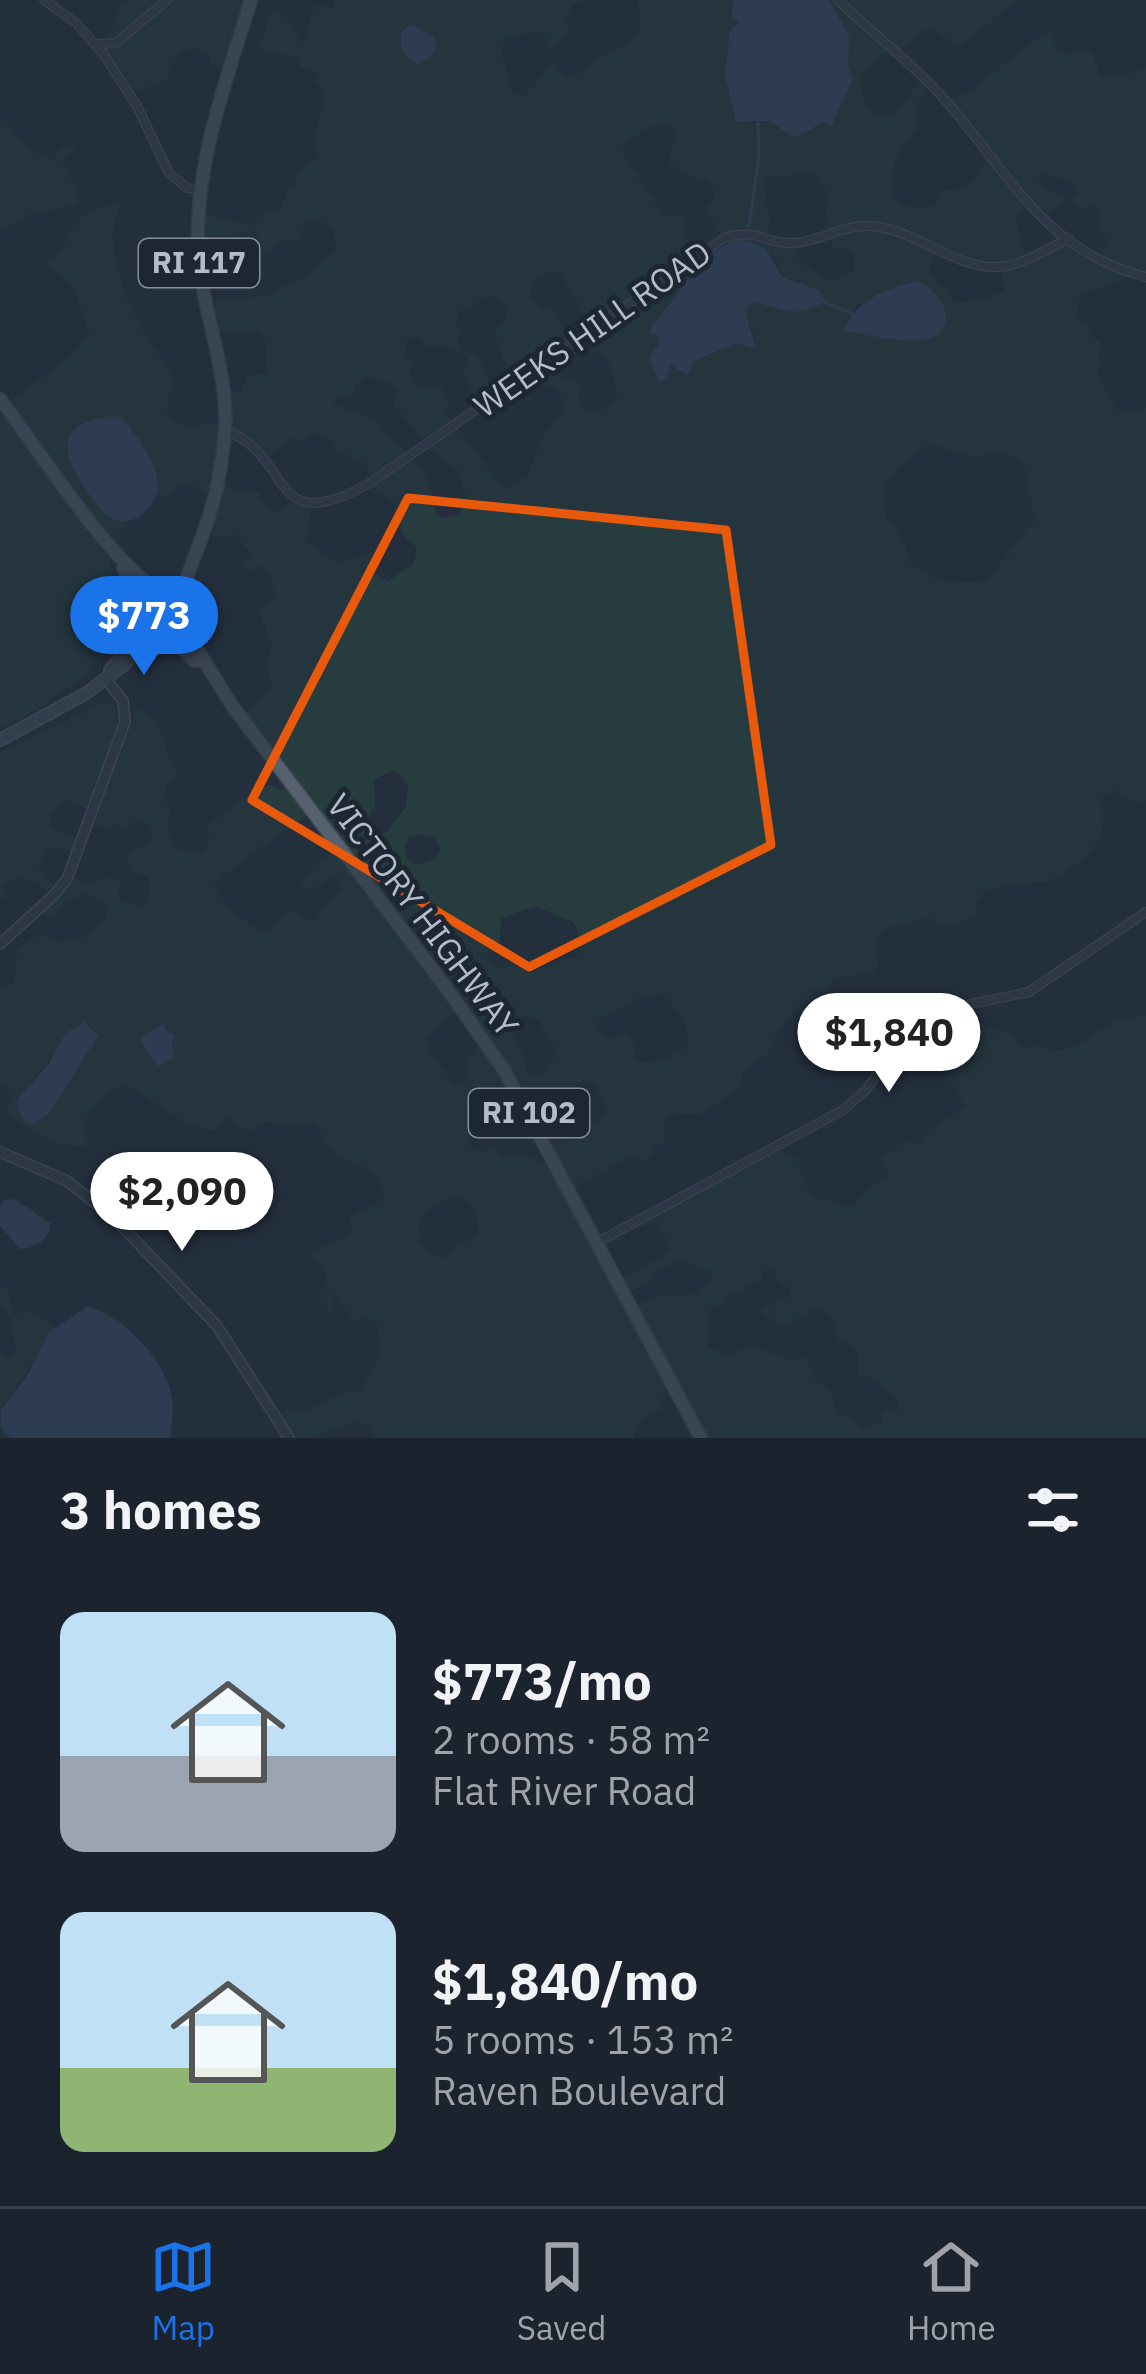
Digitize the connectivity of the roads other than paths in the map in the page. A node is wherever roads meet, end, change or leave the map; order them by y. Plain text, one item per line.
1 (44, 0) edge
2 (167, 0) edge
3 (251, 0) edge
4 (838, 0) edge
5 (96, 44) junction
6 (202, 190) junction
7 (1069, 238) junction
8 (1146, 277) edge
9 (0, 399) edge
10 (225, 430) junction
11 (206, 528) junction
12 (100, 531) junction
13 (162, 592) junction
14 (177, 610) junction
15 (143, 611) junction
16 (159, 629) junction
17 (105, 678) junction
18 (220, 688) junction
19 (0, 740) edge
20 (1146, 911) edge
21 (0, 944) edge
22 (0, 1153) edge
23 (598, 1242) junction
24 (289, 1438) edge
25 (701, 1438) edge

1 - 5 street
2 - 5 street
3 - 6 main road, RI 117
4 - 7 street
5 - 6 street
6 - 10 main road, RI 117
7 - 8 street
7 - 10 street, WEEKS HILL ROAD
9 - 12 main road
10 - 11 main road, RI 117
11 - 13 main road, RI 117
11 - 14 main road
12 - 13 main road
12 - 15 main road
13 - 14 main road, VICTORY HIGHWAY
13 - 15 main road
14 - 16 main road
14 - 18 main road, VICTORY HIGHWAY / RI 102
15 - 16 main road, VICTORY HIGHWAY
15 - 17 main road
16 - 17 main road
16 - 18 main road, VICTORY HIGHWAY / RI 102
17 - 19 main road
17 - 21 street
18 - 23 main road, VICTORY HIGHWAY / RI 102
20 - 23 street
22 - 24 street
23 - 25 main road, VICTORY HIGHWAY / RI 102

